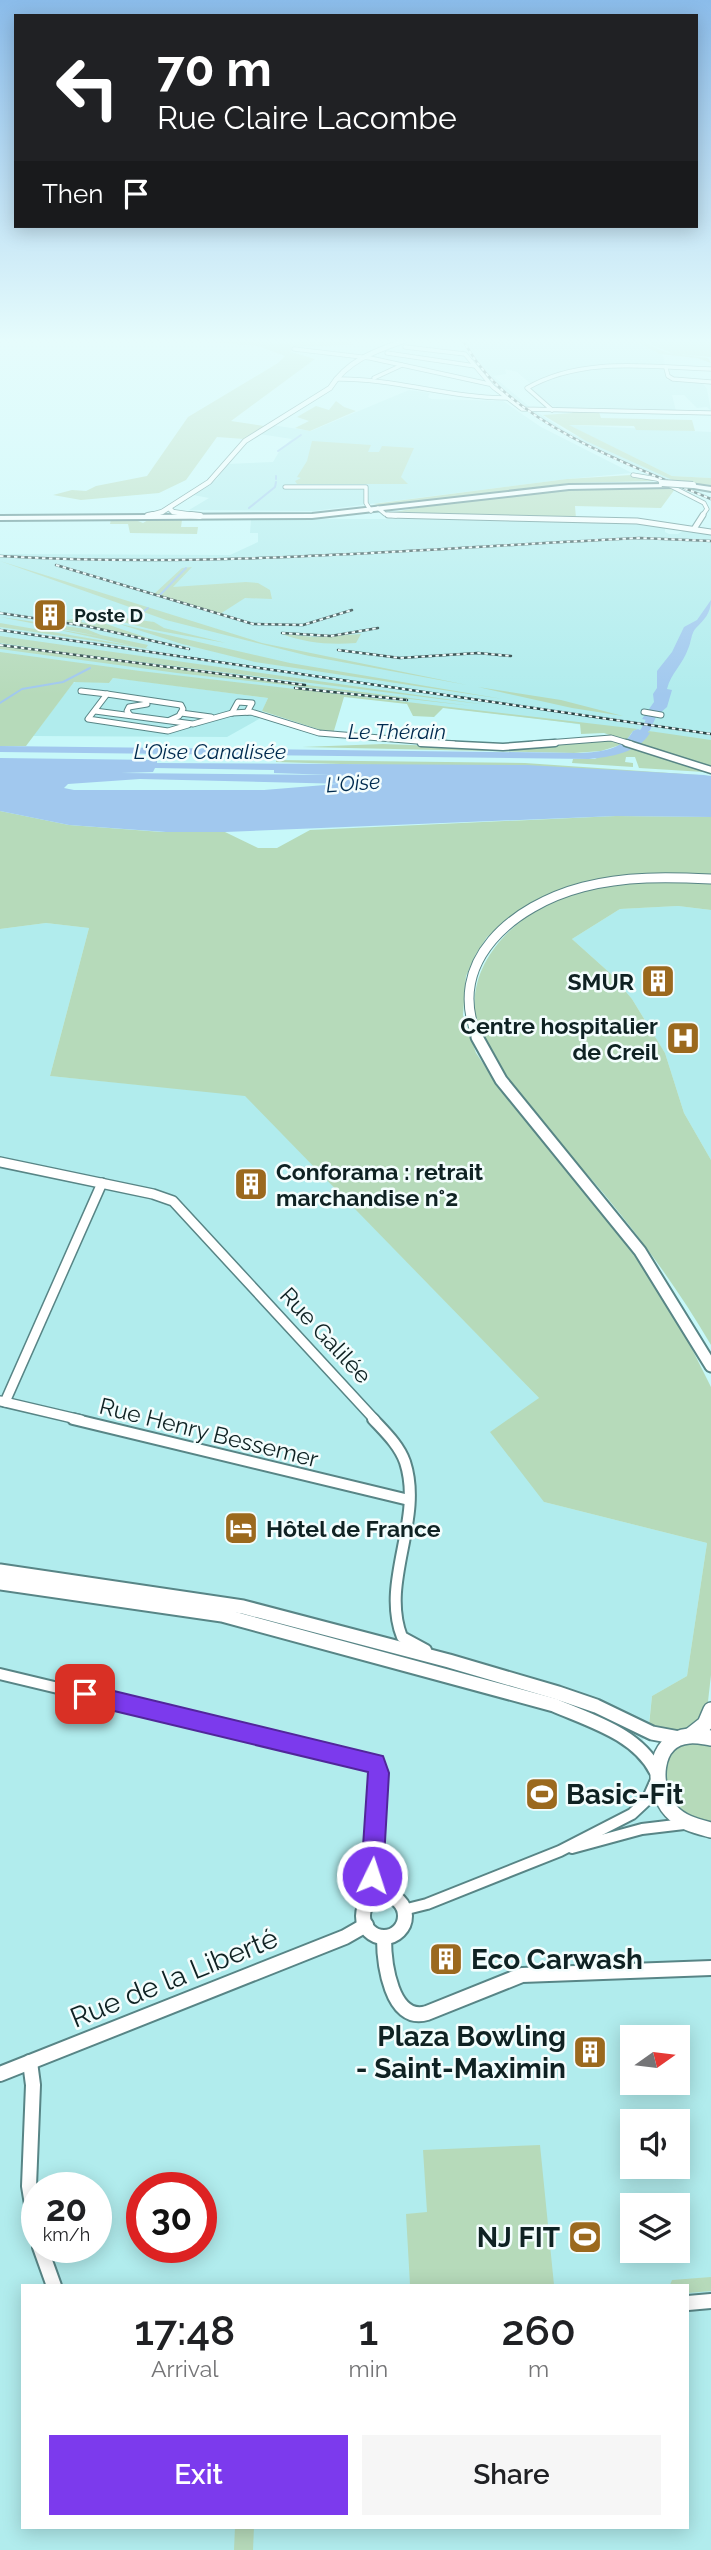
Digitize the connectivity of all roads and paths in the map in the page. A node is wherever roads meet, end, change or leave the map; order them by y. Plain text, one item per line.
1 (230, 458) edge
2 (633, 475) dead end
3 (665, 484) junction
4 (285, 487) dead end
5 (711, 489) edge
6 (171, 506) junction
7 (709, 508) edge
8 (378, 509) junction
9 (162, 515) junction
10 (200, 516) junction
11 (0, 517) edge
12 (232, 518) junction
13 (694, 529) junction
14 (711, 532) edge
15 (81, 691) dead end
16 (107, 694) junction
17 (95, 711) junction
18 (182, 711) junction
19 (247, 712) junction
20 (645, 712) dead end
21 (232, 713) junction
22 (130, 715) junction
23 (662, 715) dead end
24 (216, 717) junction
25 (167, 720) junction
26 (193, 724) junction
27 (711, 770) edge
28 (711, 879) edge
29 (0, 1163) edge
30 (102, 1183) junction
31 (703, 1352) junction
32 (711, 1366) edge
33 (711, 1375) edge
34 (2, 1402) edge
35 (409, 1500) junction
36 (0, 1571) edge
37 (0, 1583) edge
38 (449, 1661) junction
39 (0, 1674) edge
40 (711, 1710) edge
41 (685, 1737) junction
42 (711, 1738) edge
43 (656, 1775) junction
44 (689, 1825) junction
45 (711, 1830) edge
46 (560, 1851) junction
47 (376, 1896) junction
48 (403, 1910) junction
49 (366, 1925) junction
50 (384, 1938) junction
51 (711, 1968) edge
52 (30, 2062) junction
53 (0, 2074) edge
54 (30, 2172) edge
55 (46, 2263) edge
56 (53, 2284) edge
57 (711, 2301) edge
58 (689, 2303) edge

1 - 6 street
2 - 7 street
3 - 5 main road, bridge
3 - 8 main road
3 - 8 main road
4 - 8 street
6 - 9 street
6 - 10 street
7 - 13 street
8 - 12 main road
8 - 13 street
9 - 10 main road
9 - 11 main road
9 - 11 main road
9 - 12 main road
10 - 12 main road
13 - 14 street
15 - 16 street
16 - 17 street
16 - 18 street
17 - 22 street
17 - 26 street
18 - 22 street
18 - 24 street
18 - 25 street
19 - 21 street
19 - 21 street
19 - 27 street
20 - 23 street
21 - 24 street
22 - 25 street
24 - 26 street
25 - 26 street
28 - 31 main road
29 - 30 street, Rue Galilée
30 - 34 street
30 - 35 street, Rue Galilée
31 - 32 main road
31 - 33 main road
34 - 35 street, Rue Henry Bessemer
35 - 38 street, Rue Galilée
36 - 38 street
37 - 43 street
38 - 41 street
39 - 47 street
40 - 41 main road
41 - 42 main road
41 - 43 main road
43 - 44 main road
43 - 46 street
44 - 45 main road
44 - 46 street
46 - 48 street
47 - 48 street
47 - 49 street
48 - 50 street
49 - 50 street
49 - 52 street, Rue de la Liberté
50 - 51 street
52 - 53 street, Rue de la Liberté
52 - 54 street
55 - 56 street
57 - 58 street

